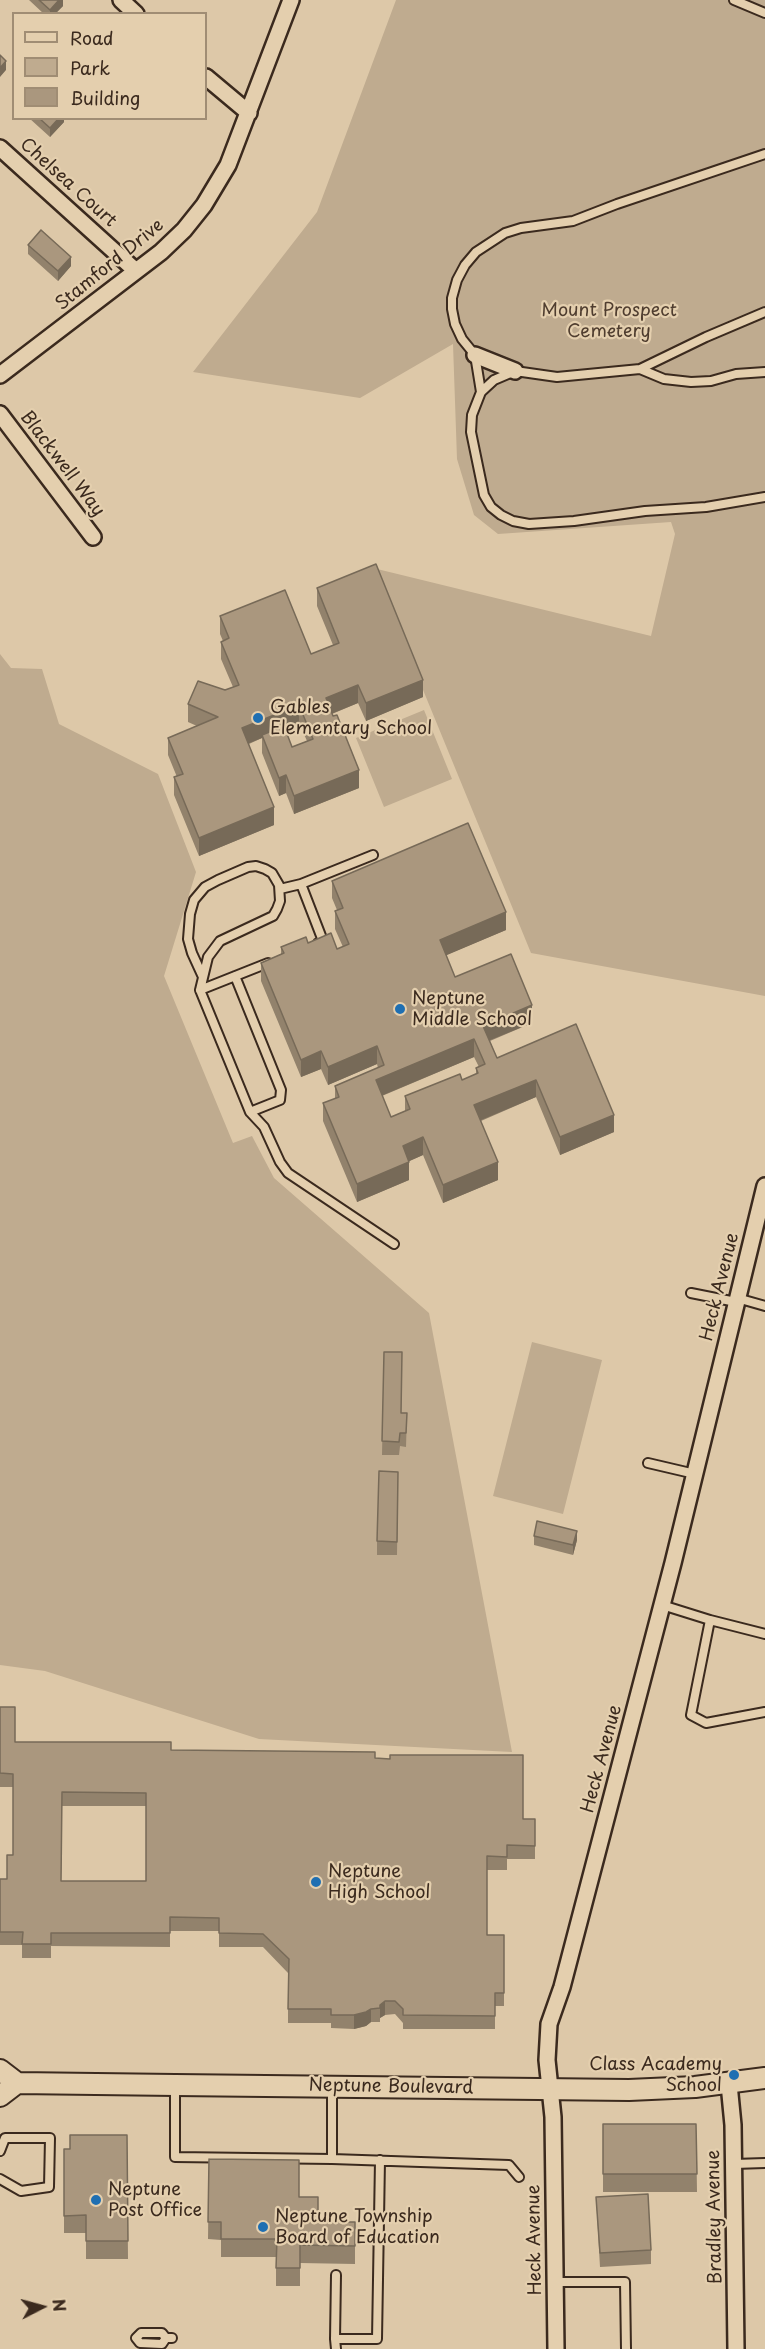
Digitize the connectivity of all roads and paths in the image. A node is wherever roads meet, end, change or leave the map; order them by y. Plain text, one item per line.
1 (121, 0) edge
2 (291, 0) edge
3 (734, 0) edge
4 (134, 12) edge
5 (765, 14) edge
6 (207, 77) edge
7 (249, 113) junction
8 (0, 148) edge
9 (765, 154) edge
10 (136, 271) junction
11 (765, 312) edge
12 (476, 355) junction
13 (640, 369) junction
14 (515, 371) junction
15 (765, 372) edge
16 (0, 375) edge
17 (481, 392) junction
18 (0, 414) edge
19 (765, 497) edge
20 (93, 537) dead end
21 (373, 855) dead end
22 (301, 884) junction
23 (280, 889) junction
24 (312, 945) edge
25 (279, 958) edge
26 (203, 976) junction
27 (235, 976) junction
28 (200, 990) junction
29 (250, 1112) junction
30 (765, 1186) edge
31 (394, 1245) dead end
32 (691, 1293) dead end
33 (736, 1300) junction
34 (765, 1306) edge
35 (648, 1463) dead end
36 (695, 1474) junction
37 (662, 1605) junction
38 (710, 1620) junction
39 (765, 1634) edge
40 (765, 1712) edge
41 (0, 2070) edge
42 (765, 2079) edge
43 (8, 2084) edge
44 (729, 2084) junction
45 (176, 2085) junction
46 (332, 2087) junction
47 (550, 2089) junction
48 (0, 2096) edge
49 (0, 2151) edge
50 (332, 2159) junction
51 (380, 2160) junction
52 (765, 2163) edge
53 (734, 2164) junction
54 (519, 2177) dead end
55 (0, 2179) edge
56 (336, 2275) dead end
57 (555, 2282) junction
58 (336, 2339) junction
59 (336, 2349) edge
60 (556, 2349) edge
61 (626, 2349) edge
62 (736, 2349) edge

1 - 4 street
2 - 7 street, Stamford Drive
3 - 5 lane
6 - 7 street
7 - 10 street, Stamford Drive
8 - 10 street, Chelsea Court
9 - 12 lane
10 - 16 street, Stamford Drive
11 - 13 lane
12 - 14 street
12 - 17 lane
13 - 14 lane
13 - 15 lane
14 - 17 lane
17 - 19 lane
18 - 20 street, Blackwell Way
21 - 22 lane
22 - 23 lane
22 - 24 lane
23 - 26 lane
23 - 26 lane
25 - 27 lane
26 - 28 lane
27 - 28 lane
27 - 29 lane
28 - 29 lane
29 - 31 lane
30 - 33 street, Heck Avenue
32 - 33 lane
33 - 34 lane
33 - 36 street, Heck Avenue
35 - 36 lane
36 - 37 street, Heck Avenue
37 - 38 lane
37 - 47 street, Heck Avenue
38 - 39 lane
38 - 40 lane
41 - 43 street
42 - 44 street, Neptune Boulevard
43 - 45 street, Neptune Boulevard
43 - 48 street
44 - 47 street, Neptune Boulevard
44 - 53 street, Bradley Avenue
45 - 46 street, Neptune Boulevard
45 - 50 lane
46 - 47 street, Neptune Boulevard
46 - 50 lane
47 - 57 street, Heck Avenue
49 - 55 lane
50 - 51 lane
51 - 54 lane
51 - 58 lane
52 - 53 lane
53 - 62 street, Bradley Avenue
56 - 58 lane
57 - 60 street, Heck Avenue
57 - 61 lane
58 - 59 lane

